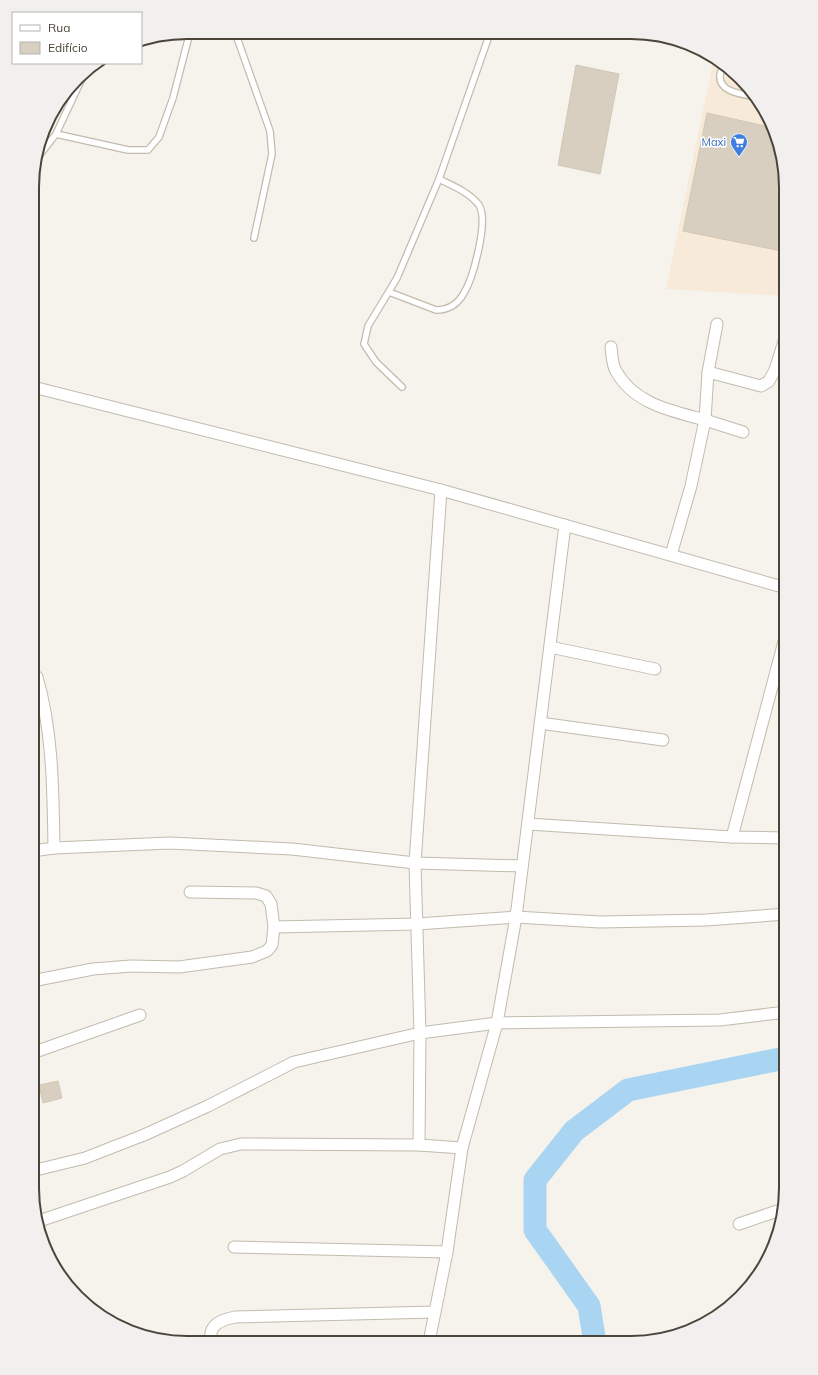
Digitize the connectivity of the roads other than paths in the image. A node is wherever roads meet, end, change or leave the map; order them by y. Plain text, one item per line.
1 (188, 39) edge
2 (237, 39) edge
3 (488, 39) edge
4 (722, 71) edge
5 (78, 86) edge
6 (746, 95) edge
7 (56, 134) junction
8 (44, 150) edge
9 (438, 179) junction
10 (254, 238) dead end
11 (389, 292) junction
12 (717, 324) dead end
13 (611, 347) dead end
14 (779, 357) edge
15 (708, 372) junction
16 (402, 387) dead end
17 (39, 389) edge
18 (705, 420) junction
19 (743, 432) dead end
20 (441, 490) junction
21 (565, 525) junction
22 (671, 555) junction
23 (779, 586) edge
24 (550, 647) junction
25 (779, 660) edge
26 (655, 669) dead end
27 (39, 687) edge
28 (540, 724) junction
29 (663, 740) dead end
30 (528, 824) junction
31 (732, 837) junction
32 (779, 838) edge
33 (54, 848) junction
34 (39, 850) edge
35 (415, 863) junction
36 (522, 866) junction
37 (190, 892) dead end
38 (779, 915) edge
39 (516, 917) junction
40 (417, 924) junction
41 (274, 927) junction
42 (39, 980) edge
43 (779, 1013) edge
44 (140, 1015) dead end
45 (497, 1023) junction
46 (420, 1034) junction
47 (39, 1051) edge
48 (419, 1145) junction
49 (462, 1148) junction
50 (39, 1169) edge
51 (777, 1211) edge
52 (43, 1220) edge
53 (739, 1224) dead end
54 (234, 1247) dead end
55 (447, 1252) junction
56 (436, 1312) junction
57 (211, 1336) edge
58 (430, 1336) edge

1 - 7 lane
2 - 10 lane
3 - 9 lane
4 - 6 lane
5 - 7 lane
7 - 8 lane
9 - 11 lane
9 - 11 lane
11 - 16 lane
12 - 15 street
13 - 18 street
14 - 15 street
15 - 18 street
17 - 20 street
18 - 19 street
18 - 22 street
20 - 21 street
20 - 35 street
21 - 22 street
21 - 24 street
22 - 23 street
24 - 26 street
24 - 28 street
25 - 31 street
27 - 33 street
28 - 29 street
28 - 30 street
30 - 31 street
30 - 36 street
31 - 32 street
33 - 34 street
33 - 35 street
35 - 36 street
35 - 40 street
36 - 39 street
37 - 41 street
38 - 39 street
39 - 40 street
39 - 45 street
40 - 41 street
40 - 46 street
41 - 42 street
43 - 45 street
44 - 47 street
45 - 46 street
45 - 49 street
46 - 48 street
46 - 50 street
48 - 49 street
48 - 52 street
49 - 55 street
51 - 53 street
54 - 55 street
55 - 56 street
56 - 57 street
56 - 58 street

